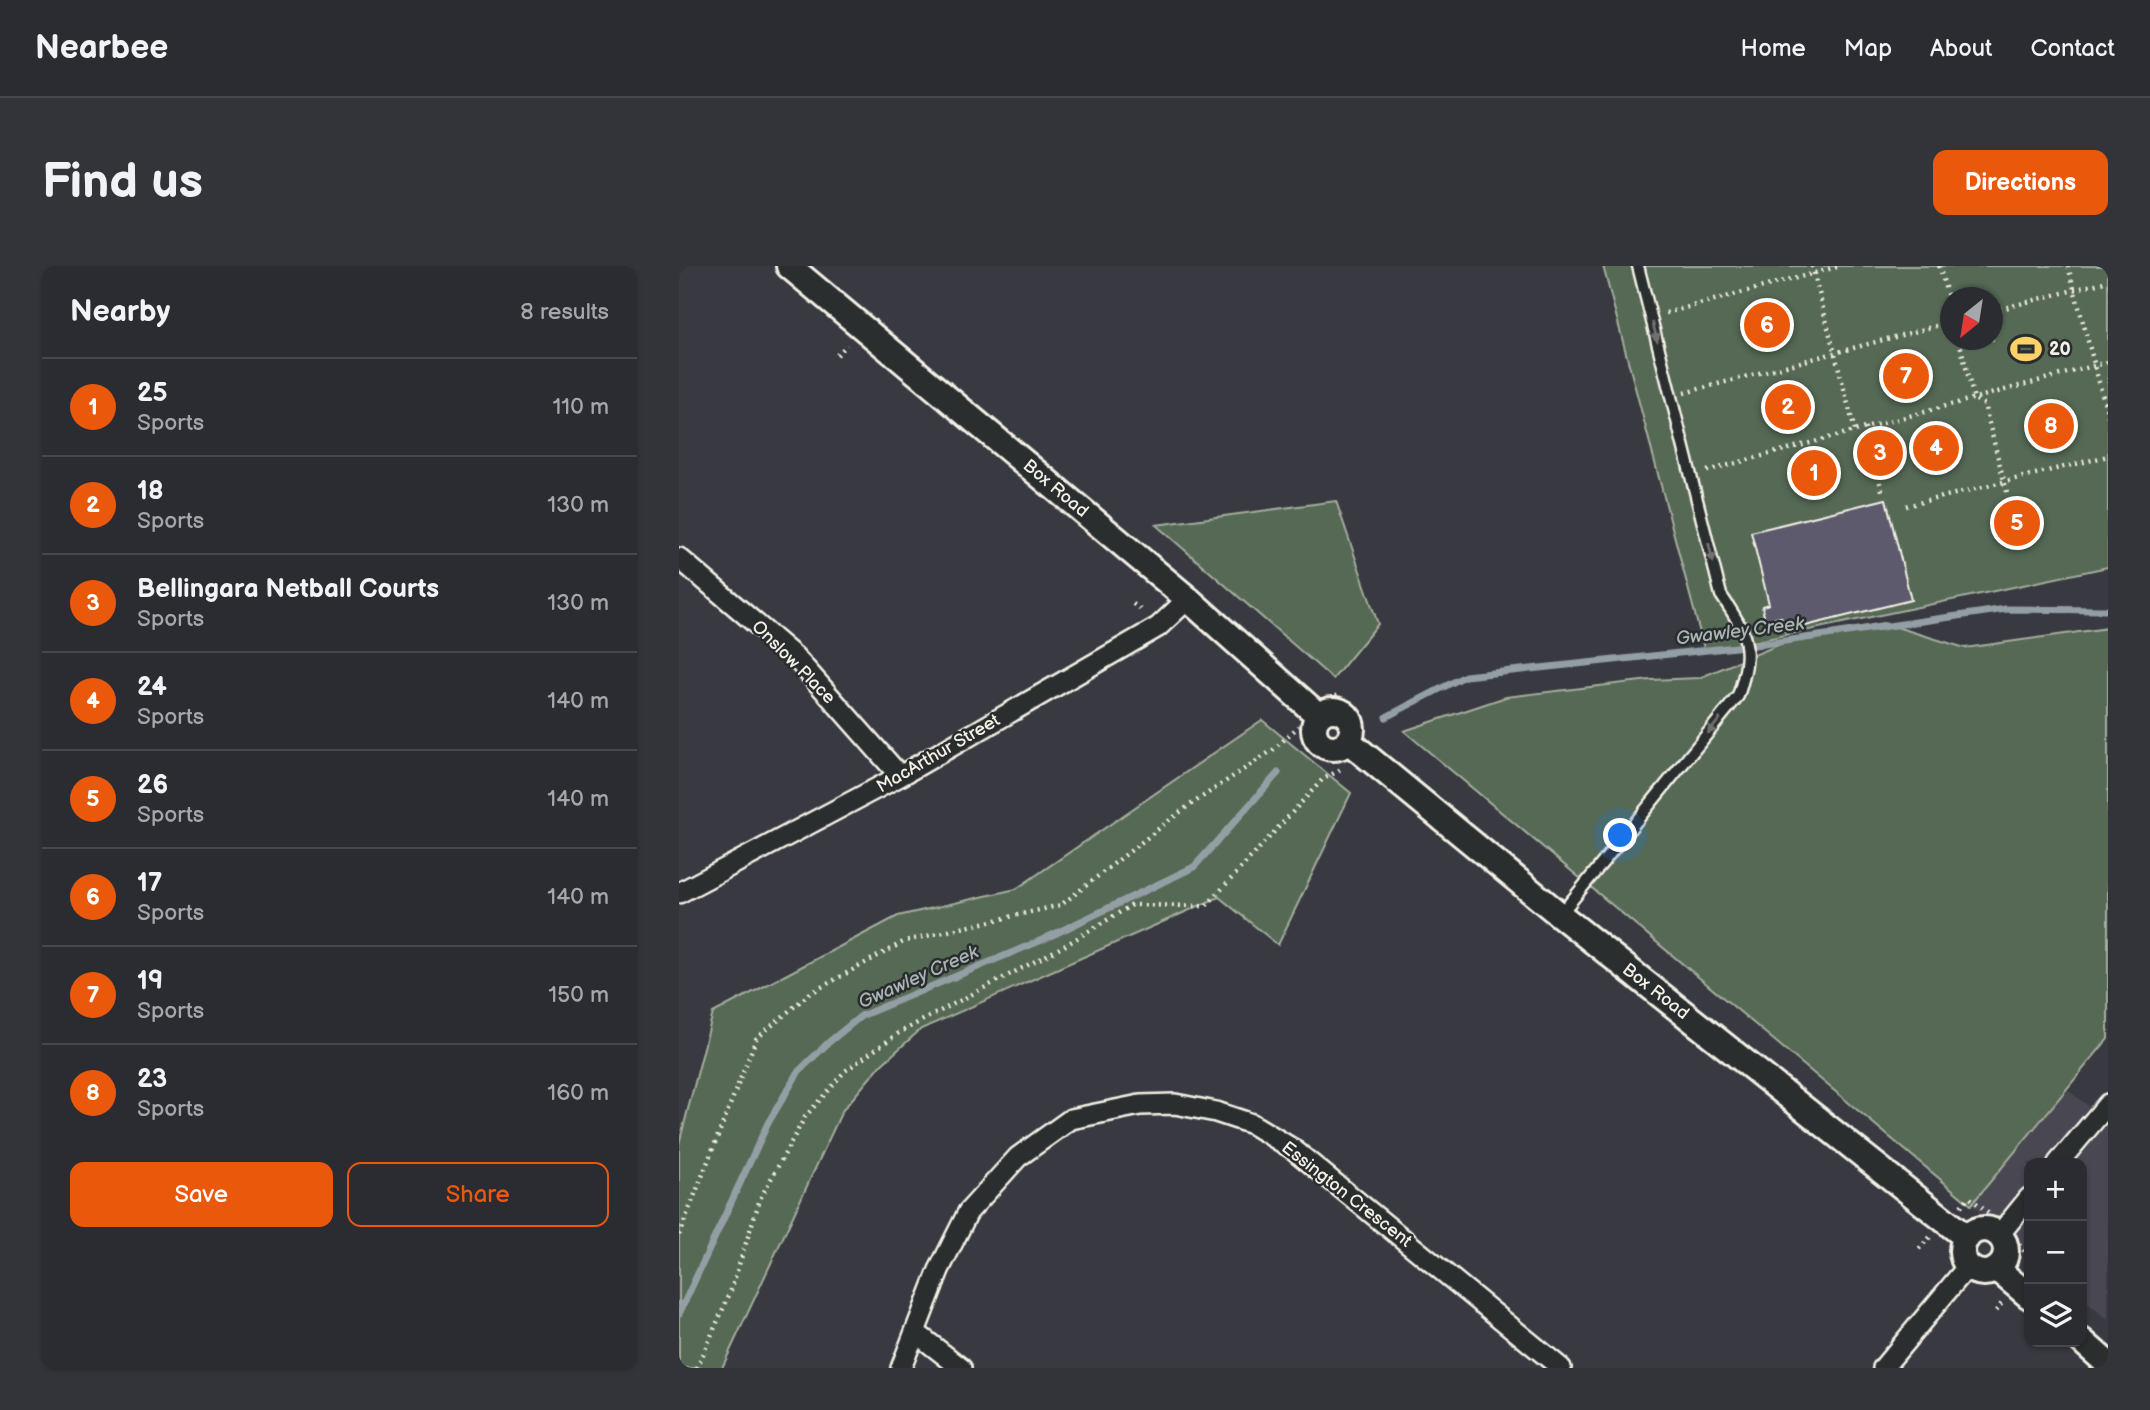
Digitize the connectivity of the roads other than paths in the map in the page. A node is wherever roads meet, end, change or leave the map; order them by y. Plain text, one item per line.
1 (789, 266) edge
2 (1638, 266) edge
3 (679, 558) edge
4 (1188, 599) junction
5 (900, 776) junction
6 (679, 893) edge
7 (1560, 915) junction
8 (2108, 1104) edge
9 (2062, 1158) edge
10 (2024, 1204) edge
11 (1999, 1235) junction
12 (1967, 1238) junction
13 (1968, 1266) junction
14 (1997, 1269) junction
15 (2024, 1292) edge
16 (915, 1332) junction
17 (2087, 1345) edge
18 (2108, 1364) edge
19 (901, 1368) edge
20 (961, 1368) edge
21 (1561, 1368) edge
22 (1883, 1368) edge

1 - 4 street, Box Road
2 -> 7 lane
3 - 5 street, Onslow Place
4 - 5 street, MacArthur Street
4 - 7 street, Box Road
5 - 6 street, MacArthur Street
7 - 12 street, Box Road
8 - 9 street
10 - 11 street
11 - 12 street
11 - 14 street
12 - 13 street
13 - 14 street
13 - 22 street
14 - 15 street
16 - 19 street, Essington Crescent
16 - 20 street
16 - 21 street, Essington Crescent
17 - 18 street

